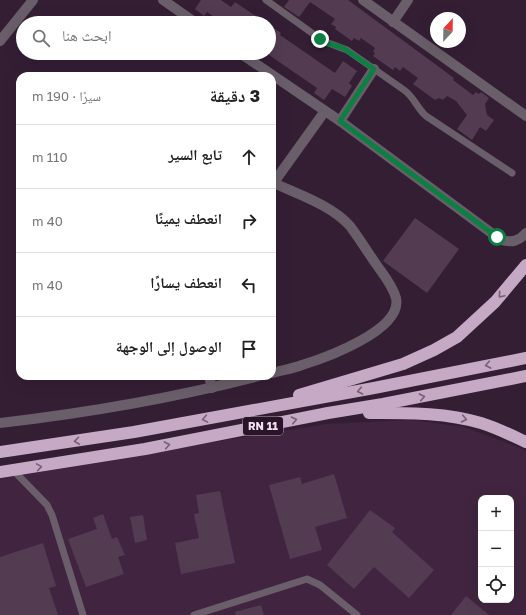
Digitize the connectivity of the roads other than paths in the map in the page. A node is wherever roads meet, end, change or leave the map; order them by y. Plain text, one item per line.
1 (33, 0) edge
2 (163, 0) edge
3 (266, 0) edge
4 (362, 0) edge
5 (408, 0) edge
6 (20, 16) edge
7 (186, 16) edge
8 (16, 21) edge
9 (393, 22) junction
10 (0, 41) edge
11 (250, 60) edge
12 (374, 69) junction
13 (268, 72) edge
14 (276, 78) edge
15 (325, 111) junction
16 (526, 116) edge
17 (340, 121) junction
18 (512, 173) dead end
19 (276, 180) edge
20 (276, 185) edge
21 (526, 233) edge
22 (526, 265) edge
23 (526, 358) edge
24 (276, 372) edge
25 (526, 376) edge
26 (210, 380) edge
27 (243, 380) edge
28 (212, 388) junction
29 (328, 413) junction
30 (232, 414) junction
31 (0, 423) edge
32 (526, 442) edge
33 (0, 452) edge
34 (14, 471) junction
35 (0, 472) edge
36 (83, 615) edge
37 (194, 615) edge
38 (357, 615) edge

1 - 6 street
2 - 7 street
3 - 12 lane
4 - 9 street
5 - 9 street
8 - 10 street
9 - 16 street
11 - 13 street
12 - 17 street
12 - 18 lane
14 - 15 street
15 - 17 street
15 - 19 street
17 - 21 street
20 - 24 street
22 -> 30 highway
23 -> 30 highway, RN 11
29 -> 25 highway, RN 11
26 - 28 street
27 - 28 street
28 - 31 street
29 -> 32 highway
34 -> 29 highway, RN 11
30 -> 33 highway, RN 11
34 - 35 highway, RN 11
34 - 36 lane
37 - 38 lane

